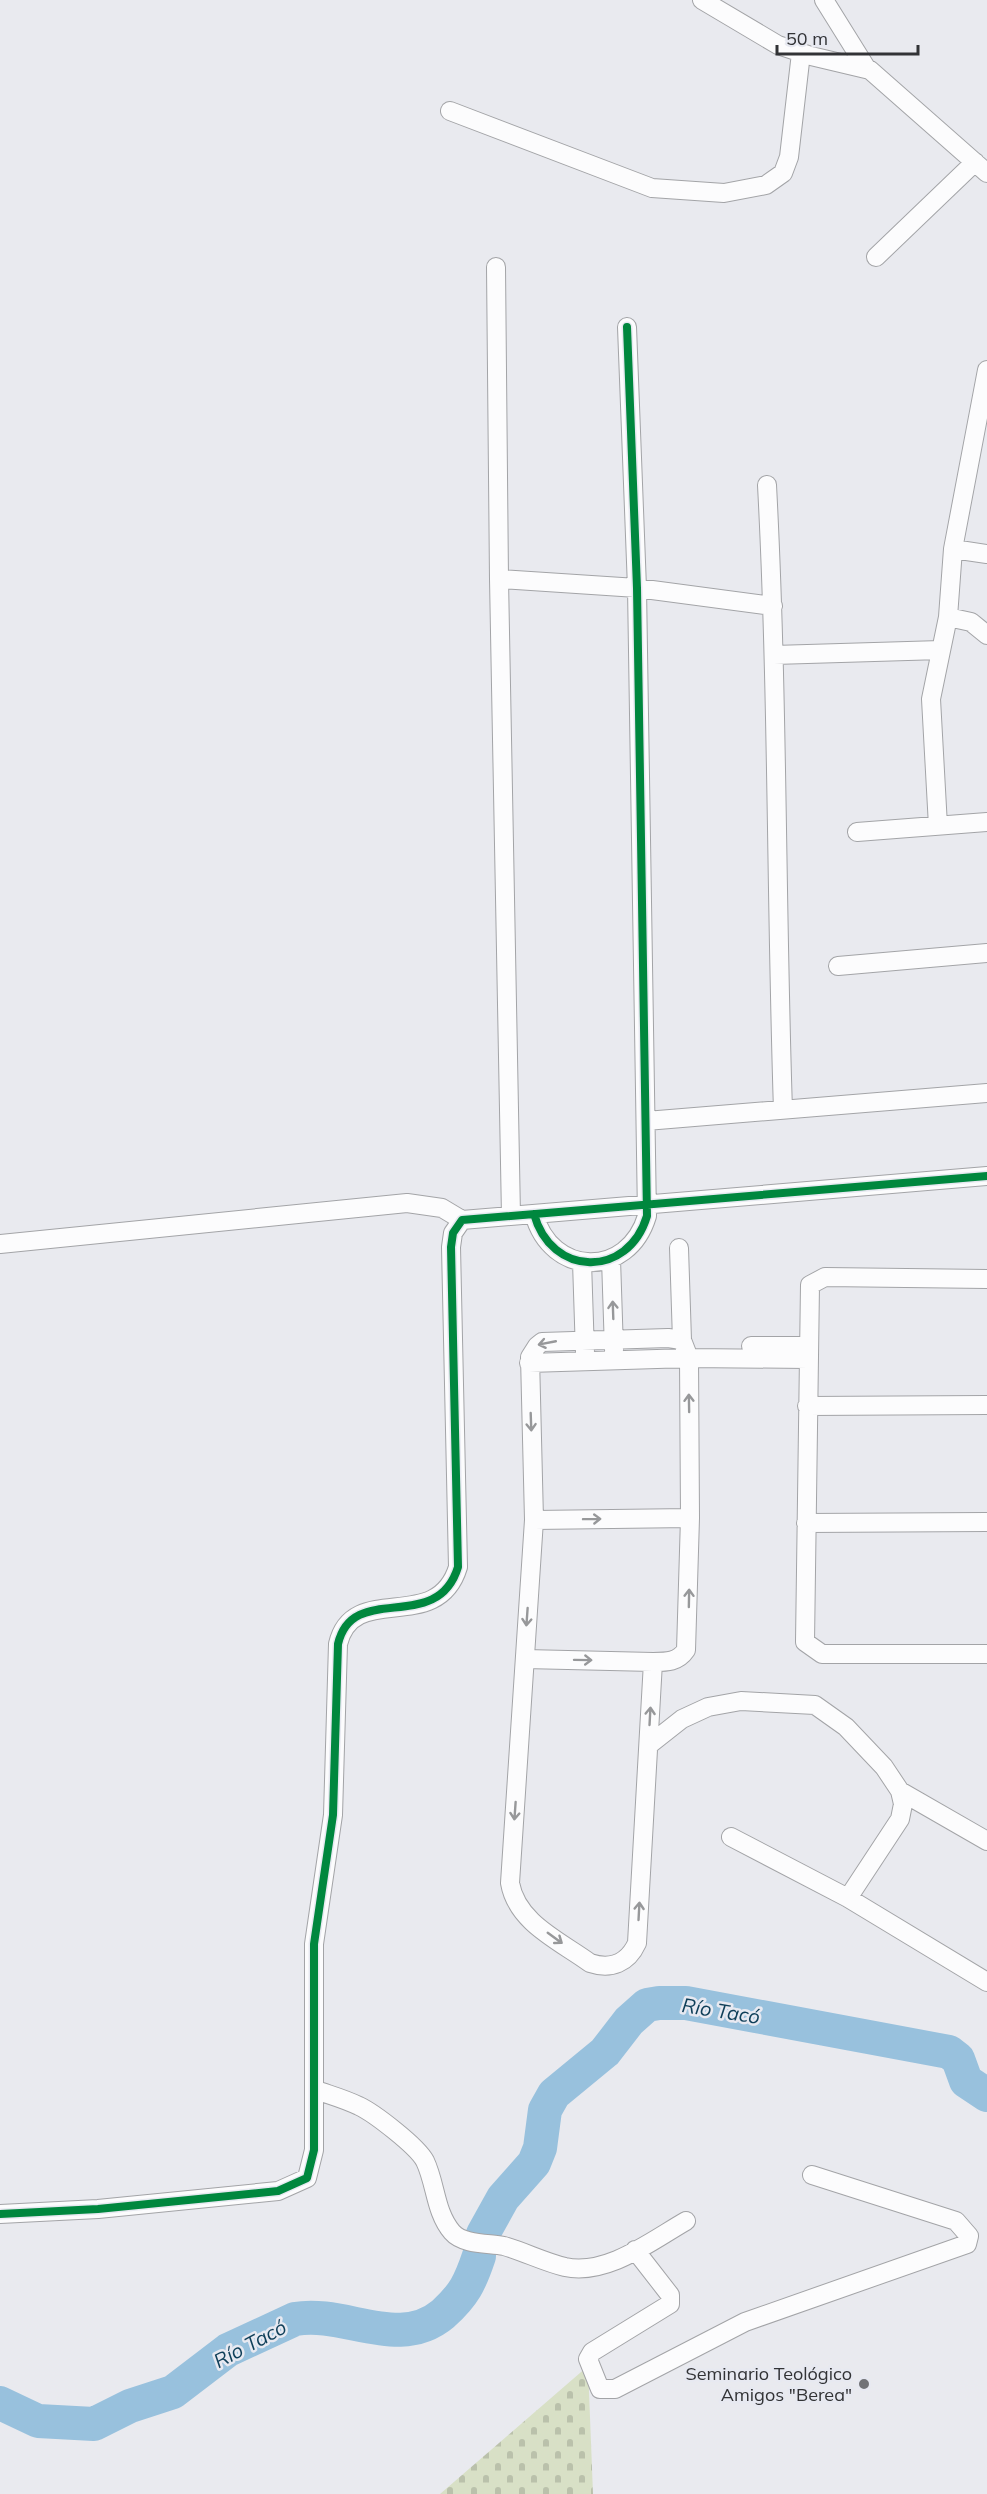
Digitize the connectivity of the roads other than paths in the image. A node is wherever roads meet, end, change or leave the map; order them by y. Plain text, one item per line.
1 (702, 0) edge
2 (824, 0) edge
3 (801, 53) junction
4 (867, 69) junction
5 (450, 111) dead end
6 (981, 167) edge
7 (876, 257) dead end
8 (496, 267) dead end
9 (627, 327) dead end
10 (987, 370) edge
11 (767, 485) dead end
12 (953, 549) junction
13 (987, 554) edge
14 (499, 579) junction
15 (637, 588) junction
16 (773, 606) junction
17 (948, 617) junction
18 (987, 635) edge
19 (941, 650) junction
20 (774, 655) junction
21 (987, 822) edge
22 (938, 826) junction
23 (857, 832) dead end
24 (987, 953) edge
25 (838, 966) dead end
26 (987, 1093) edge
27 (783, 1110) junction
28 (646, 1121) junction
29 (987, 1176) edge
30 (648, 1205) junction
31 (534, 1214) junction
32 (511, 1216) junction
33 (462, 1220) junction
34 (0, 1244) edge
35 (679, 1248) dead end
36 (611, 1259) junction
37 (582, 1262) junction
38 (987, 1279) edge
39 (614, 1340) junction
40 (585, 1341) junction
41 (685, 1348) junction
42 (808, 1352) junction
43 (615, 1360) junction
44 (585, 1361) junction
45 (529, 1364) junction
46 (987, 1405) edge
47 (807, 1406) junction
48 (690, 1518) junction
49 (534, 1520) junction
50 (987, 1522) edge
51 (806, 1523) junction
52 (987, 1654) edge
53 (525, 1659) junction
54 (653, 1662) junction
55 (649, 1745) junction
56 (900, 1791) junction
57 (731, 1837) dead end
58 (987, 1841) edge
59 (848, 1898) junction
60 (987, 1982) edge
61 (316, 2090) junction
62 (812, 2175) dead end
63 (0, 2214) edge
64 (686, 2221) dead end
65 (635, 2250) junction

1 - 3 street
2 - 4 street
3 - 4 street
3 - 5 street
4 - 6 street
6 - 7 street
8 - 14 street
9 - 15 street
10 - 12 street
11 - 16 street
12 - 13 street
12 - 17 street
14 - 15 street
14 - 32 street
15 - 16 street
15 - 28 street
16 - 20 street
17 - 18 street
17 - 19 street
19 - 20 street
19 - 22 street
20 - 27 street
21 - 22 street
22 - 23 street
24 - 25 street
26 - 27 street
27 - 28 street
28 - 30 street
29 - 30 street
30 - 31 street
30 - 36 street
31 - 32 street
31 - 37 street
32 - 33 street
33 - 34 street
33 - 61 street
35 - 41 street
36 - 37 street
39 -> 36 street
37 - 40 street
38 - 42 street
39 - 40 street
39 - 41 street
39 - 43 street
40 - 44 street
40 -> 45 street
41 - 42 street
41 - 43 street
48 -> 41 street
42 - 47 street
43 - 44 street
44 - 45 street
45 -> 49 street
46 - 47 street
47 - 51 street
49 -> 48 street
54 -> 48 street
49 -> 53 street
50 - 51 street
51 - 52 street
53 -> 54 street
53 -> 55 street
55 -> 54 street
55 - 56 street
56 - 58 street
56 - 59 street
57 - 59 street
59 - 60 street
61 - 63 street
61 - 65 street
62 - 65 street
64 - 65 street

